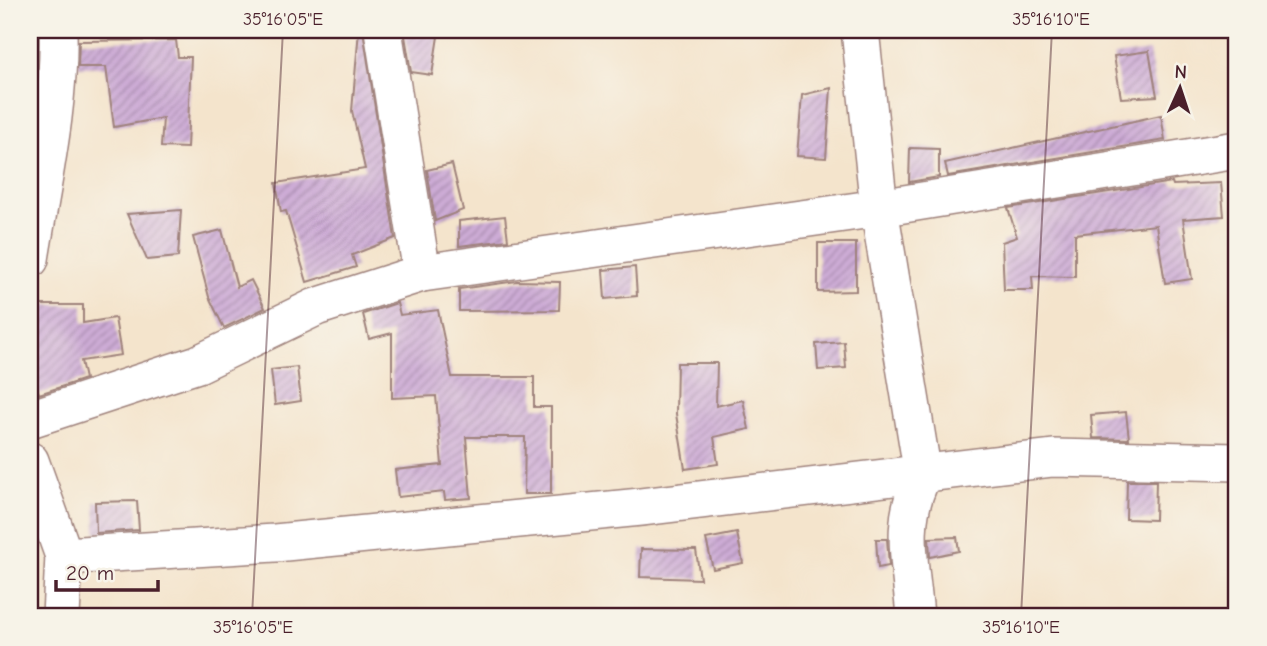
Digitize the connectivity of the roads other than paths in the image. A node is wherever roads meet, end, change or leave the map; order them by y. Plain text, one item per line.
1 (58, 30) edge
2 (383, 30) edge
3 (860, 30) edge
4 (1237, 150) edge
5 (879, 208) junction
6 (30, 258) edge
7 (422, 273) junction
8 (30, 419) edge
9 (30, 461) edge
10 (1237, 462) edge
11 (923, 475) junction
12 (64, 556) junction
13 (61, 616) edge
14 (915, 616) edge

1 - 6 street
2 - 7 street
3 - 5 street
4 - 5 street
5 - 7 street
5 - 11 street
7 - 8 street
9 - 12 street
10 - 11 street
11 - 12 street
11 - 14 street
12 - 13 street

